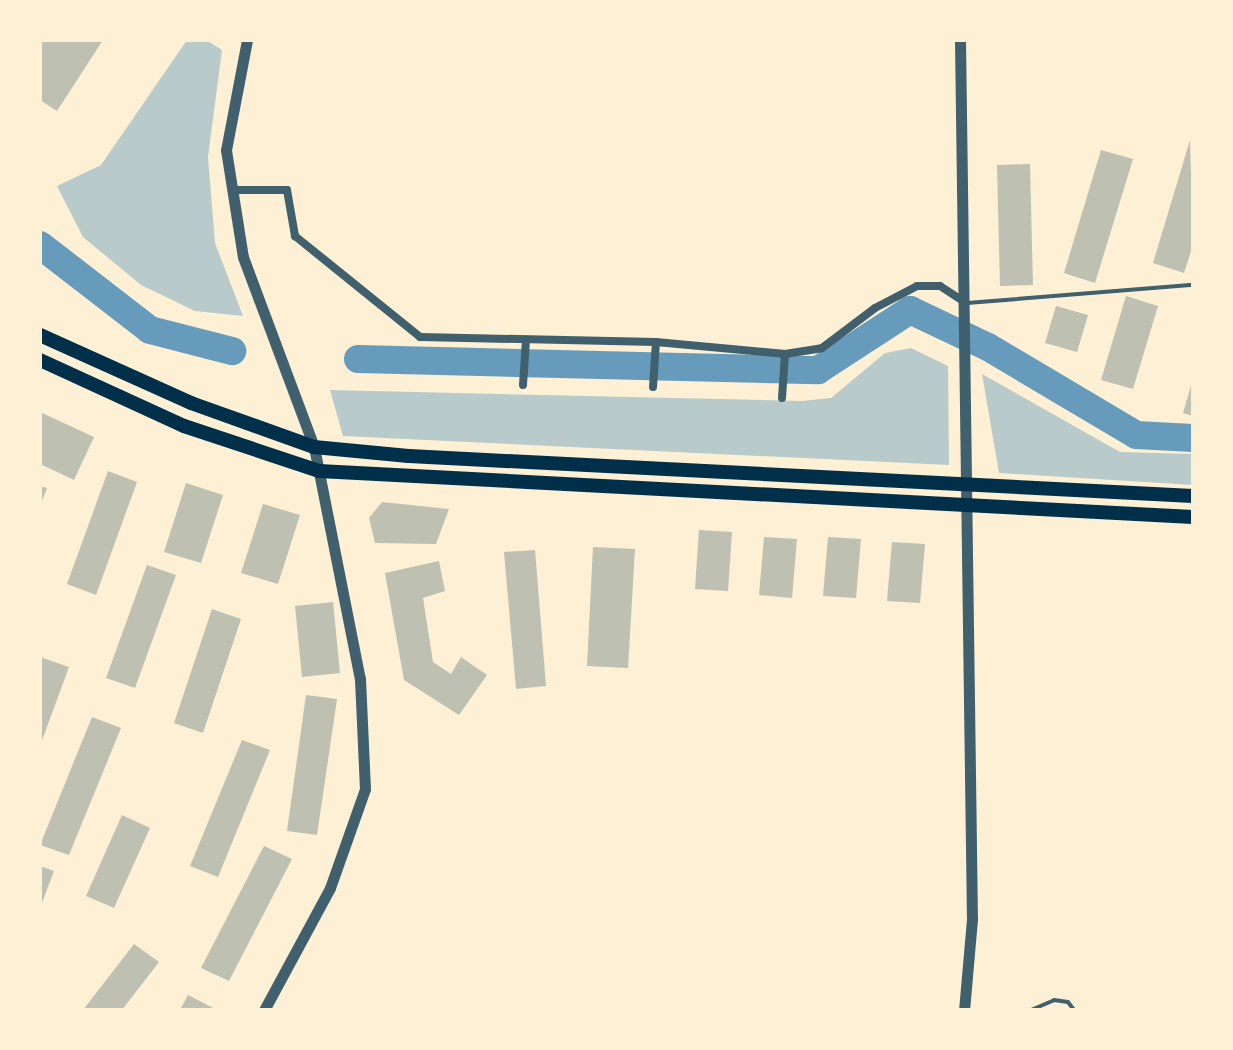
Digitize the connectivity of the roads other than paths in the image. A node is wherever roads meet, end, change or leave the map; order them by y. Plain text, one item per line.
1 (247, 40) edge
2 (960, 40) edge
3 (233, 190) junction
4 (1193, 285) edge
5 (967, 304) junction
6 (40, 335) edge
7 (526, 340) junction
8 (656, 342) junction
9 (785, 354) junction
10 (40, 360) edge
11 (523, 385) dead end
12 (653, 387) dead end
13 (782, 398) dead end
14 (314, 447) junction
15 (319, 471) junction
16 (968, 481) junction
17 (1193, 496) edge
18 (969, 505) junction
19 (1193, 517) edge
20 (264, 1010) edge
21 (964, 1010) edge
22 (1031, 1010) edge
23 (1074, 1010) edge

1 - 3 street
2 - 5 street
3 - 7 street
3 - 14 street
4 - 5 lane
5 - 9 street
5 - 16 street
6 - 14 main road
7 - 8 street
7 - 11 street
8 - 9 street
8 - 12 street
9 - 13 street
10 - 15 main road
14 - 15 street
14 - 16 main road
15 - 18 main road
15 - 20 street
16 - 17 main road
16 - 18 street
18 - 19 main road
18 - 21 street
22 - 23 lane

